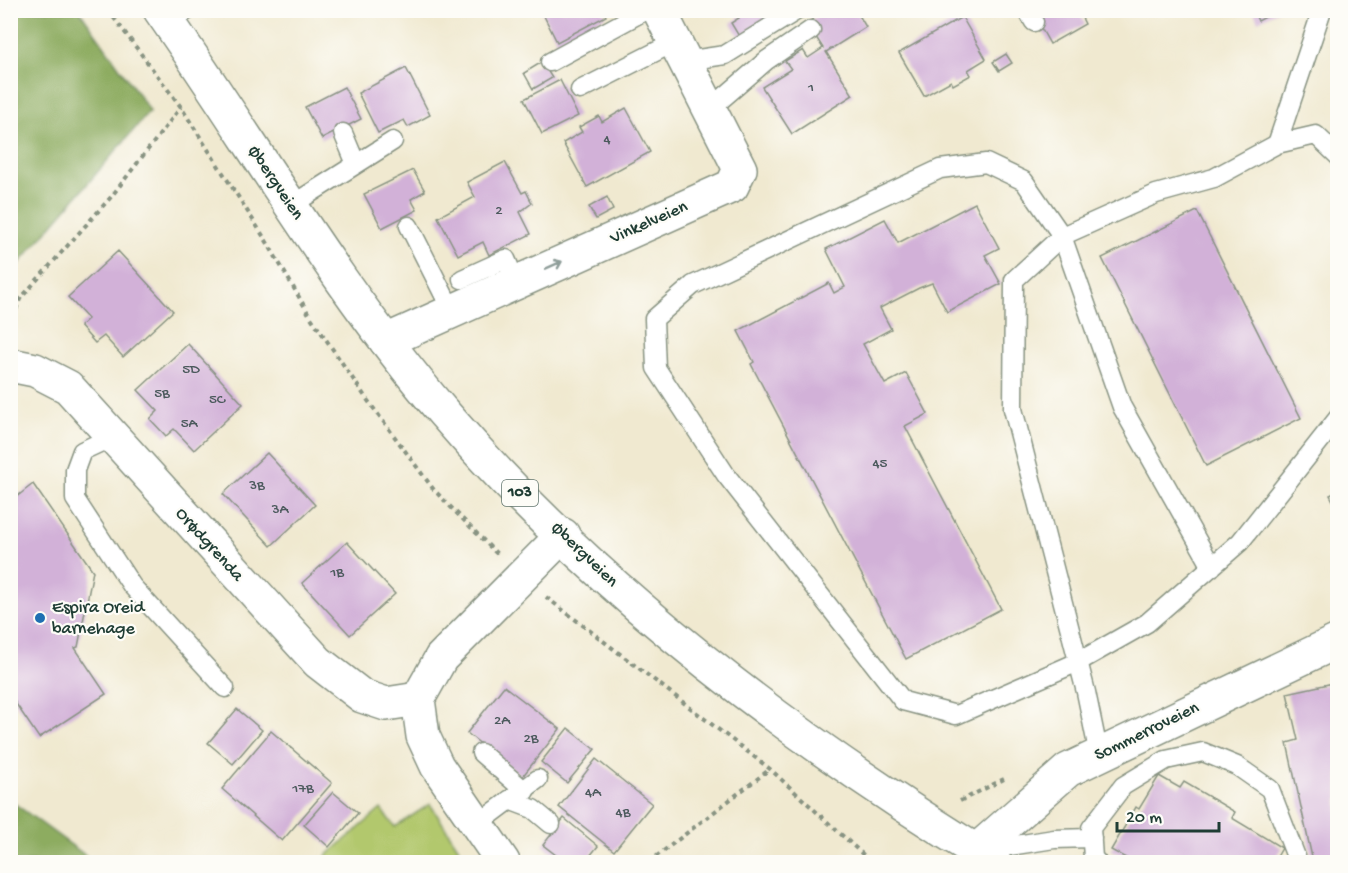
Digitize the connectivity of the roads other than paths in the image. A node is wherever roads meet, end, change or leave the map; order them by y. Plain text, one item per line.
1 (646, 10) edge
2 (659, 10) edge
3 (1322, 10) edge
4 (796, 11) edge
5 (172, 14) edge
6 (811, 30) dead end
7 (680, 52) junction
8 (550, 62) dead end
9 (580, 90) dead end
10 (710, 109) junction
11 (343, 134) dead end
12 (393, 141) dead end
13 (1277, 144) junction
14 (1338, 156) edge
15 (357, 164) junction
16 (290, 206) junction
17 (409, 226) dead end
18 (1062, 236) junction
19 (462, 279) dead end
20 (516, 282) junction
21 (452, 311) junction
22 (386, 341) junction
23 (10, 365) edge
24 (1338, 418) edge
25 (112, 437) junction
26 (563, 535) junction
27 (1212, 567) junction
28 (1338, 641) edge
29 (1078, 662) junction
30 (225, 688) dead end
31 (418, 699) junction
32 (481, 753) dead end
33 (1099, 755) junction
34 (524, 790) junction
35 (478, 824) junction
36 (551, 824) dead end
37 (1092, 838) junction
38 (985, 857) edge
39 (503, 862) edge
40 (1097, 862) edge
41 (1298, 862) edge

1 - 8 lane
2 - 7 street, Vinkelveien
3 - 13 lane
4 - 7 lane
5 - 16 street, Øbergveien / 103
6 - 10 lane
7 - 9 lane
7 - 10 street, Vinkelveien
20 -> 10 street, Vinkelveien
11 - 15 lane
12 - 15 lane
13 - 14 lane
13 - 18 lane
15 - 16 lane
16 - 22 street, Øbergveien / 103
17 - 21 lane
18 - 27 lane
18 - 29 lane
18 - 29 lane
19 - 20 lane
20 - 21 street, Vinkelveien
21 - 22 street, Vinkelveien
22 - 26 street, Øbergveien / 103
23 - 25 street, Orødgrenda
24 - 27 lane
25 - 30 lane
25 - 31 street, Orødgrenda
26 - 31 street
26 - 38 street, Øbergveien / 103
27 - 29 lane
28 - 33 street, Sommerroveien
29 - 33 lane
31 - 35 street
32 - 34 lane
33 - 38 street, Sommerroveien
34 - 35 lane
34 - 36 lane
35 - 39 street
37 - 38 lane
37 - 40 lane
37 - 41 lane

